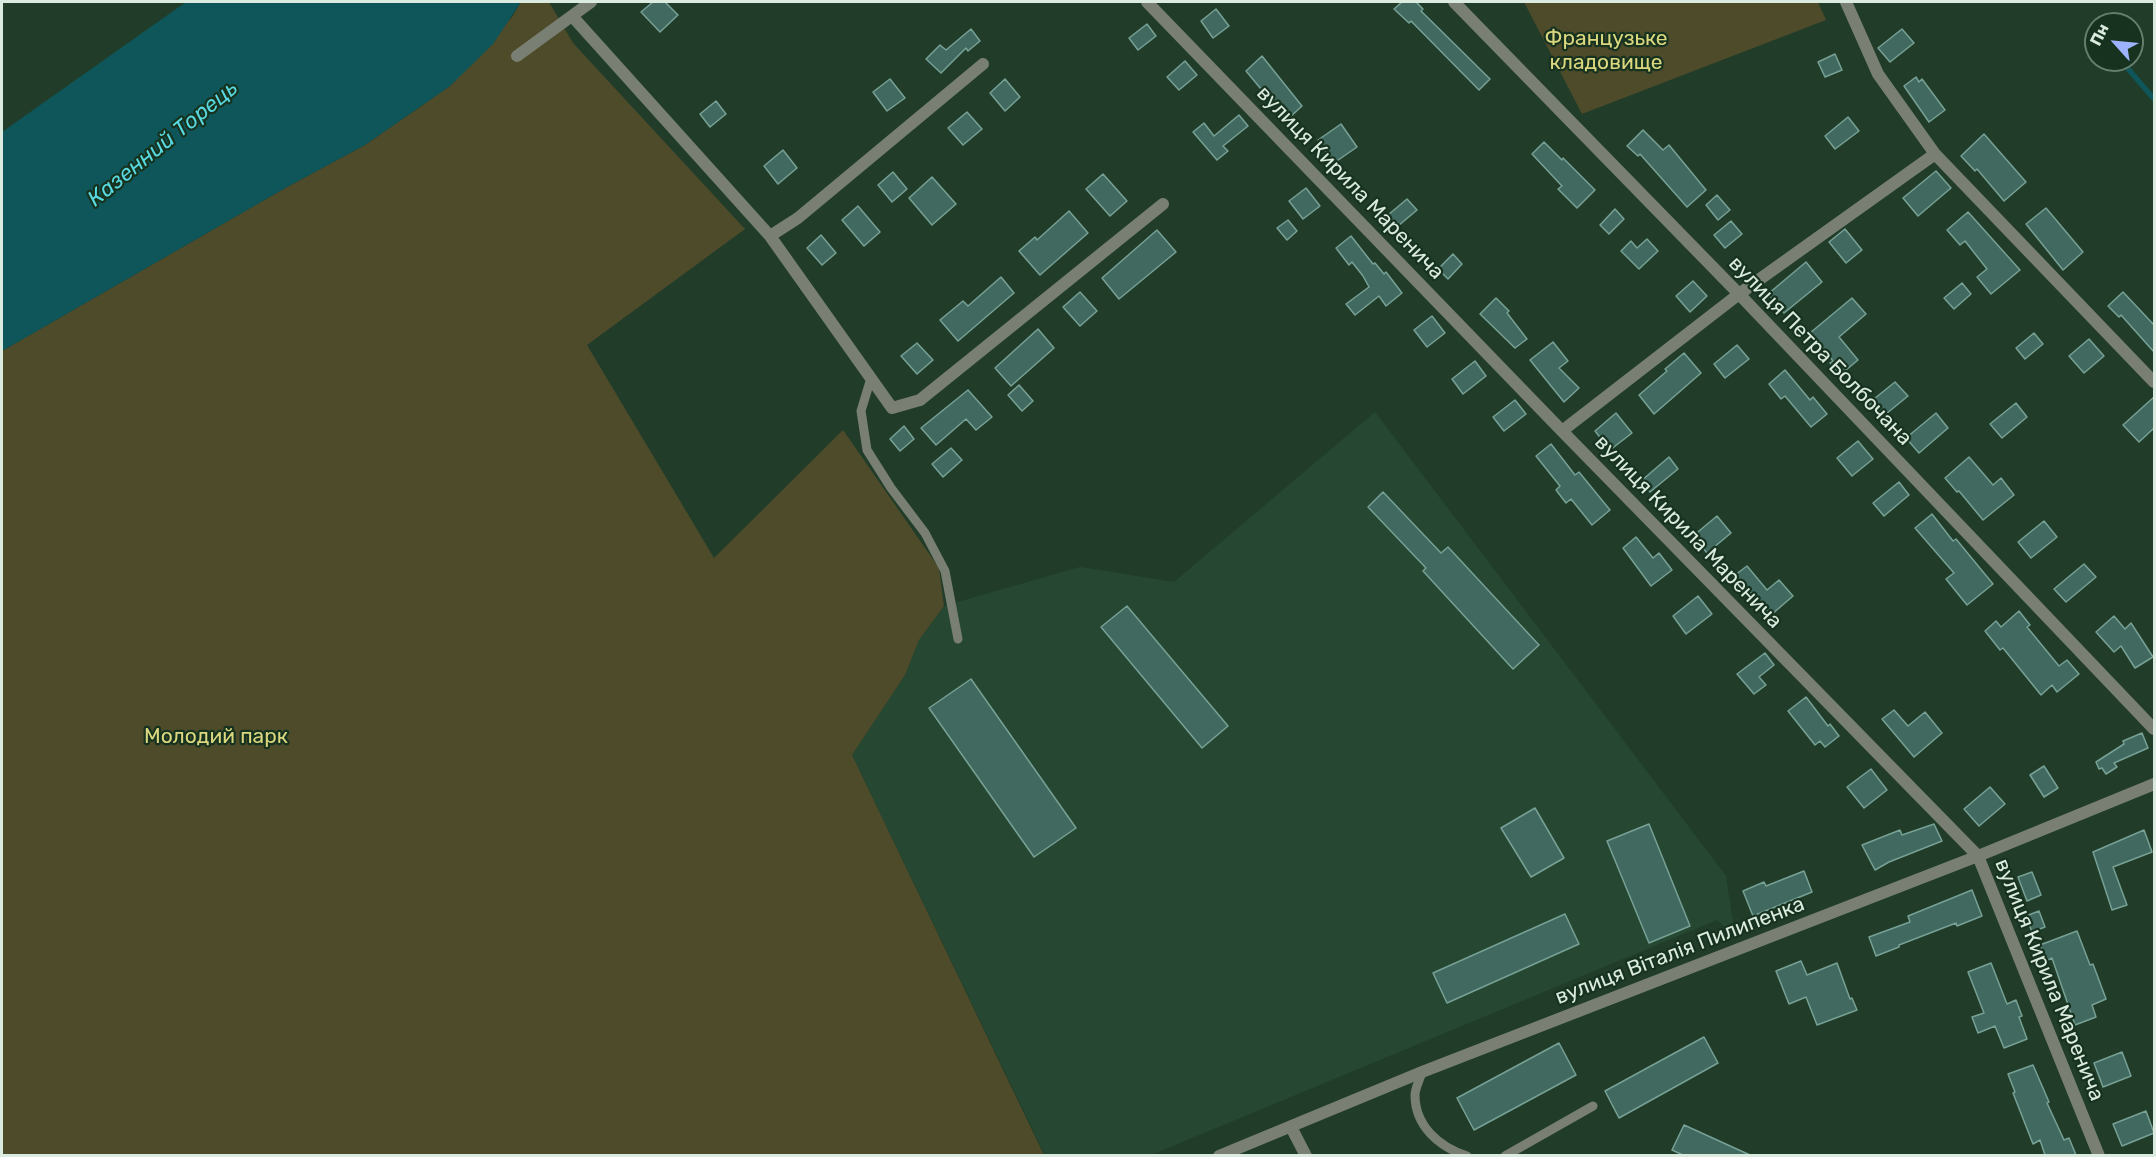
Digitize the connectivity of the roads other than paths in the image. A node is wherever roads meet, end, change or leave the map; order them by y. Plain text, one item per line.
1 (591, 2) edge
2 (1147, 2) edge
3 (1454, 2) edge
4 (1846, 2) edge
5 (572, 16) junction
6 (517, 56) dead end
7 (983, 64) dead end
8 (1935, 154) junction
9 (1163, 204) dead end
10 (770, 236) junction
11 (1739, 294) junction
12 (871, 378) junction
13 (2154, 382) edge
14 (1562, 431) junction
15 (958, 639) dead end
16 (2154, 729) edge
17 (2154, 784) edge
18 (1978, 856) junction
19 (1422, 1072) junction
20 (1593, 1106) dead end
21 (1291, 1127) junction
22 (1219, 1155) edge
23 (1306, 1155) edge
24 (1467, 1155) edge
25 (1505, 1155) edge
26 (2099, 1155) edge

1 - 5 street
2 - 14 street, вулиця Кирила Маренича
3 - 11 street, вулиця Петра Болбочана
4 - 8 street
5 - 6 street
5 - 10 street
7 - 10 street
8 - 11 street
8 - 13 street
9 - 12 street
10 - 12 street
11 - 14 street
11 - 16 street, вулиця Петра Болбочана
12 - 15 lane
14 - 18 street, вулиця Кирила Маренича
17 - 18 street, вулиця Віталія Пилипенка
18 - 19 street, вулиця Віталія Пилипенка
18 - 26 street, вулиця Кирила Маренича
19 - 21 street, вулиця Віталія Пилипенка
19 - 24 lane
20 - 25 lane
21 - 22 street, вулиця Віталія Пилипенка
21 - 23 street

